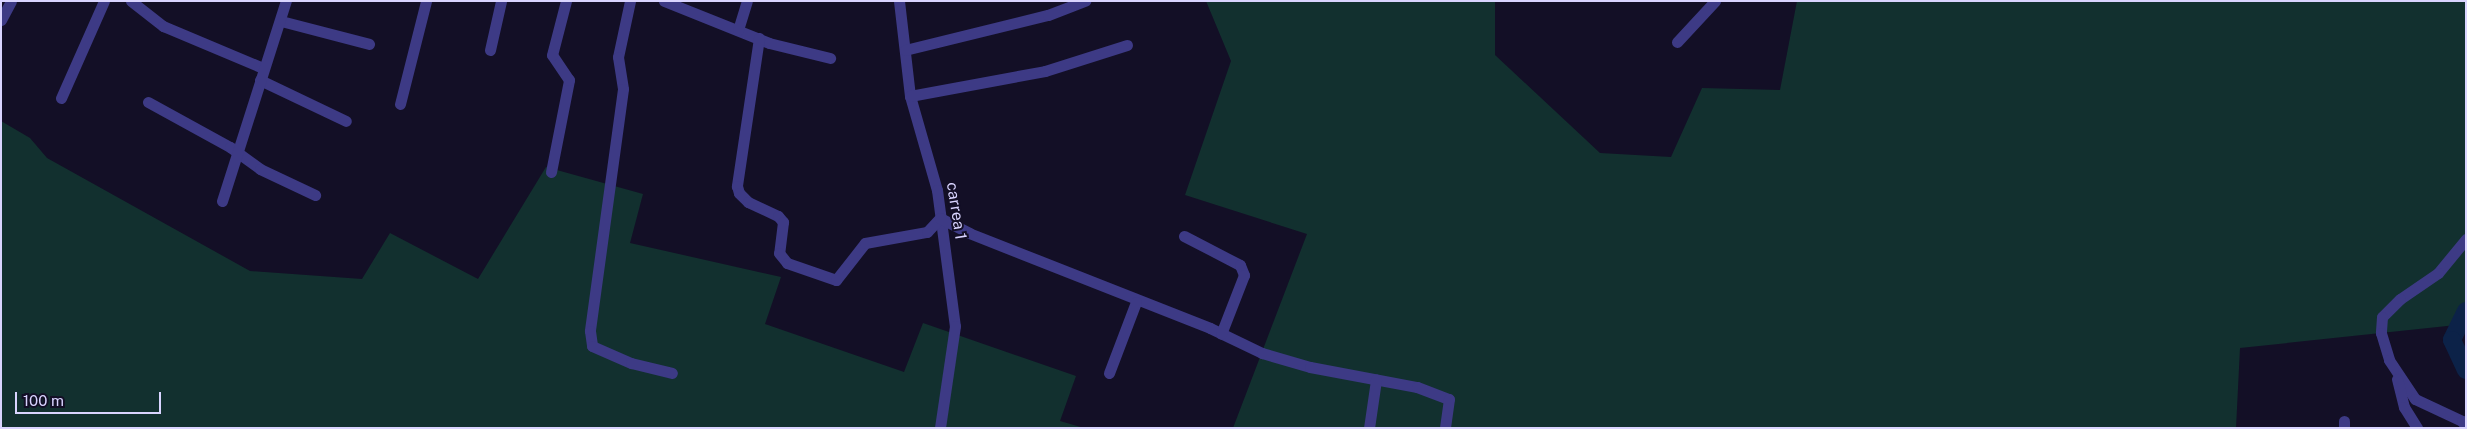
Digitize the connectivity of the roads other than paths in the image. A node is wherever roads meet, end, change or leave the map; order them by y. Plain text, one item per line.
1 (11, 1) edge
2 (104, 1) edge
3 (131, 1) edge
4 (286, 1) edge
5 (426, 1) edge
6 (501, 1) edge
7 (566, 1) edge
8 (630, 1) edge
9 (664, 1) edge
10 (747, 1) edge
11 (899, 1) edge
12 (1085, 1) edge
13 (1715, 1) edge
14 (1, 20) edge
15 (281, 21) junction
16 (738, 30) junction
17 (759, 38) junction
18 (1677, 42) dead end
19 (369, 44) dead end
20 (1127, 44) dead end
21 (490, 50) dead end
22 (905, 50) junction
23 (830, 58) dead end
24 (263, 68) junction
25 (260, 80) junction
26 (910, 96) junction
27 (62, 98) dead end
28 (148, 102) dead end
29 (400, 104) dead end
30 (346, 121) dead end
31 (239, 152) junction
32 (551, 172) dead end
33 (315, 195) dead end
34 (222, 201) dead end
35 (940, 218) junction
36 (1184, 236) dead end
37 (2466, 239) edge
38 (1136, 302) junction
39 (1221, 334) junction
40 (2396, 370) junction
41 (672, 373) dead end
42 (1108, 373) dead end
43 (1376, 380) junction
44 (2466, 427) edge
45 (940, 428) edge
46 (1369, 428) edge
47 (1445, 428) edge
48 (2416, 428) edge

1 - 14 street
2 - 27 street
3 - 24 street
4 - 15 street
5 - 29 street
6 - 21 street
7 - 32 street
8 - 41 street
9 - 16 street
10 - 16 street
11 - 22 street, carrea 1
12 - 22 street
13 - 18 street
15 - 19 street
15 - 24 street
16 - 17 street
17 - 23 street
17 - 35 street
20 - 26 street
22 - 26 street, carrea 1
24 - 25 street
25 - 30 street
25 - 31 street
26 - 35 street, carrea 1
28 - 31 street
31 - 33 street
31 - 34 street
35 - 38 street
35 - 45 street, carrea 1
36 - 39 street
37 - 40 street
38 - 39 street
38 - 42 street
39 - 43 street
40 - 44 street
40 - 48 street
43 - 46 street
43 - 47 street

